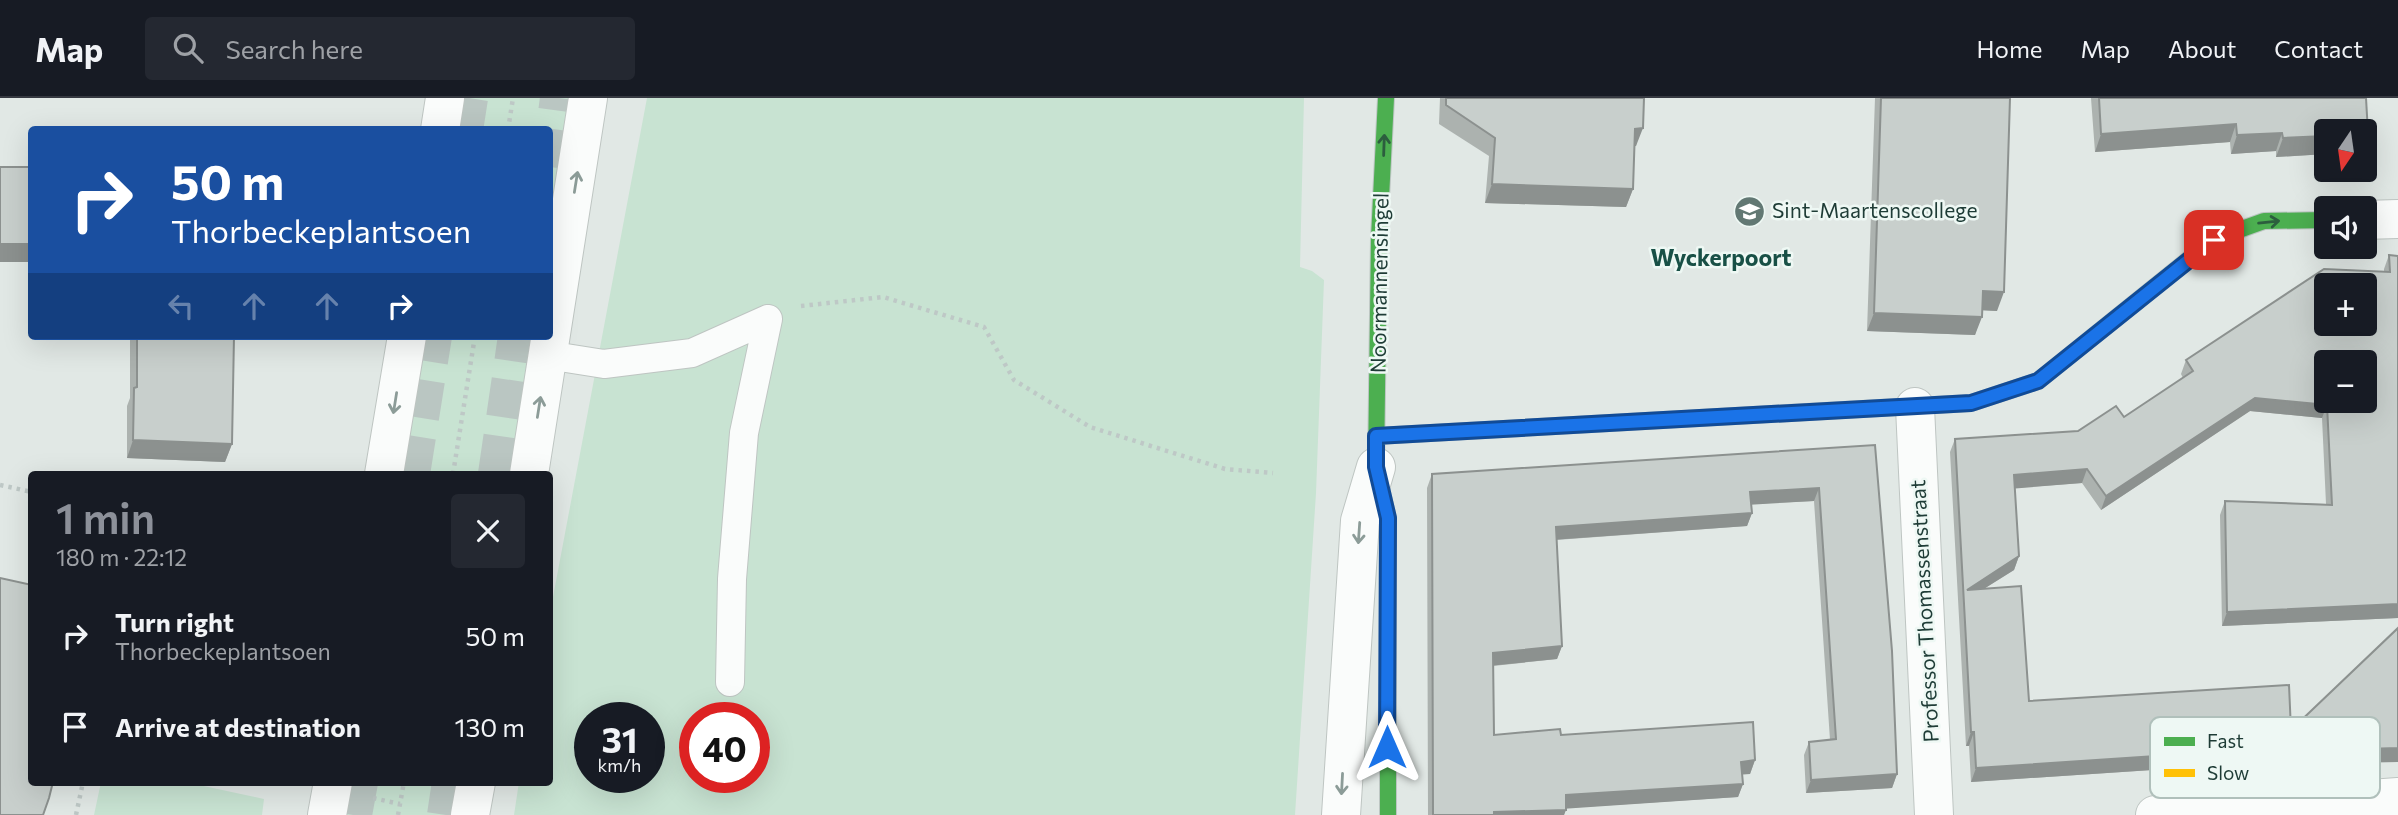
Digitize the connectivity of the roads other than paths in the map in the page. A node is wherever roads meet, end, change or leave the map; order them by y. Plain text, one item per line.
1 (445, 98) edge
2 (588, 98) edge
3 (1386, 98) edge
4 (441, 126) edge
5 (2398, 219) edge
6 (2314, 220) edge
7 (2377, 220) edge
8 (553, 317) edge
9 (406, 340) edge
10 (549, 340) edge
11 (547, 355) junction
12 (1915, 407) junction
13 (1376, 452) junction
14 (384, 471) edge
15 (529, 471) edge
16 (730, 682) dead end
17 (332, 786) edge
18 (475, 786) edge
19 (2398, 797) edge
20 (327, 815) edge
21 (470, 815) edge
22 (1341, 815) edge
23 (1388, 815) edge
24 (1934, 815) edge
25 (2155, 815) edge

1 - 4 street
8 -> 2 street
13 -> 3 street, Noormannensingel
5 - 7 street
12 -> 6 street
9 -> 14 street
11 -> 10 street
15 -> 11 street
11 - 16 lane
12 - 13 street
12 - 24 street, Professor Thomassenstraat
13 -> 22 street, Noormannensingel
13 - 23 street, Noormannensingel
17 - 20 street
18 - 21 street
19 - 25 street

